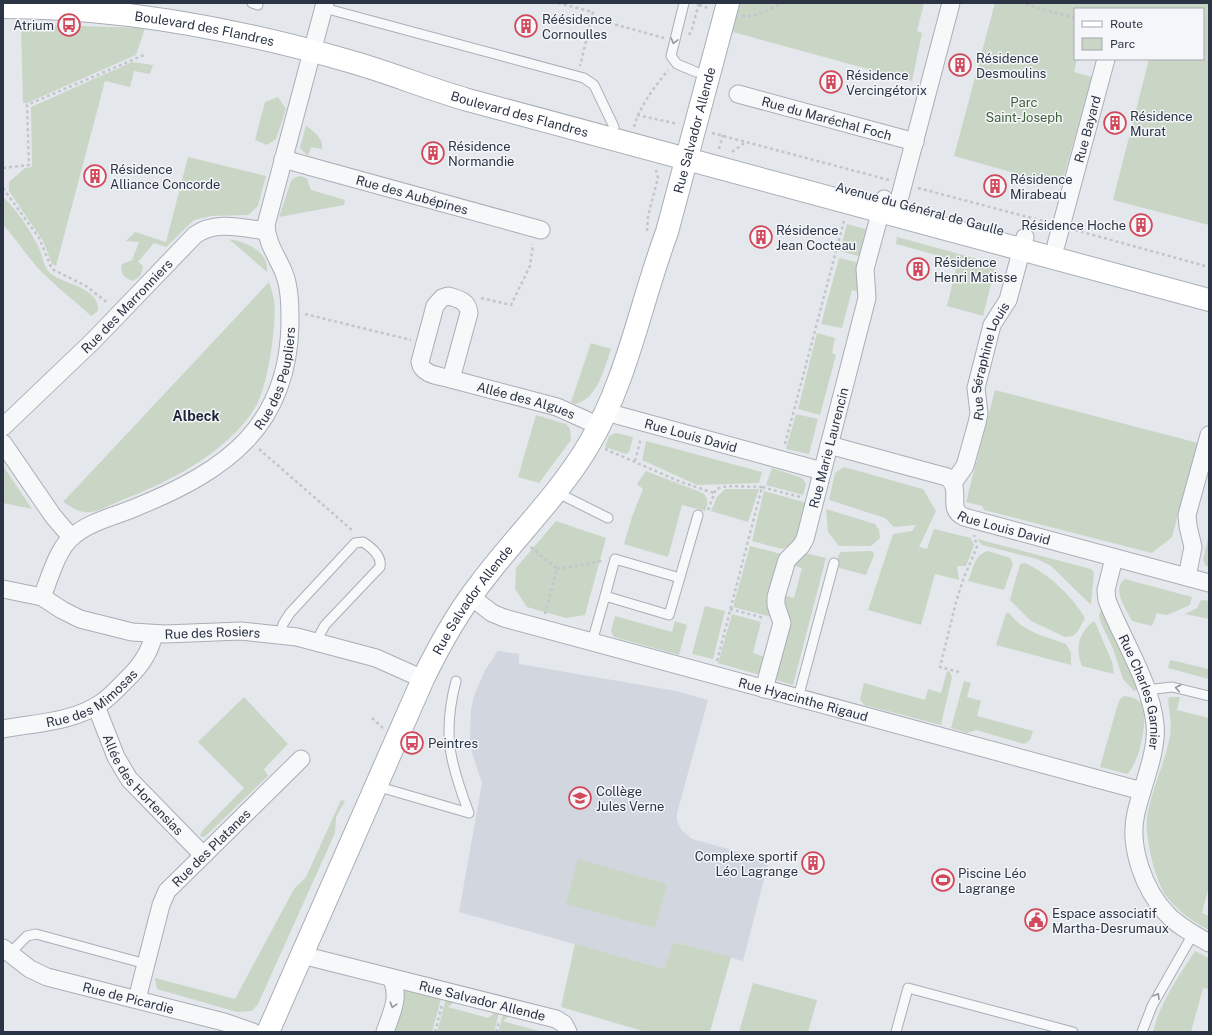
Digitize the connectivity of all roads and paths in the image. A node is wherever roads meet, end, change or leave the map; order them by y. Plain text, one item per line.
1 (558, 3) edge
2 (684, 3) edge
3 (715, 3) edge
4 (728, 3) edge
5 (951, 3) edge
6 (1020, 3) edge
7 (324, 6) edge
8 (3, 8) edge
9 (592, 18) junction
10 (1074, 18) edge
11 (674, 41) junction
12 (313, 51) junction
13 (144, 55) dead end
14 (1106, 60) edge
15 (674, 62) junction
16 (354, 63) junction
17 (696, 72) junction
18 (578, 76) junction
19 (738, 94) dead end
20 (23, 105) dead end
21 (27, 106) junction
22 (637, 115) dead end
23 (614, 127) junction
24 (723, 135) dead end
25 (746, 141) junction
26 (915, 142) junction
27 (682, 151) junction
28 (727, 157) junction
29 (283, 159) junction
30 (3, 168) edge
31 (3, 188) edge
32 (892, 203) junction
33 (844, 221) dead end
34 (539, 230) joint
35 (266, 231) junction
36 (1059, 236) junction
37 (1024, 243) junction
38 (1209, 267) edge
39 (1209, 287) edge
40 (478, 297) dead end
41 (1209, 300) edge
42 (290, 310) junction
43 (120, 313) junction
44 (425, 343) junction
45 (451, 379) junction
46 (3, 427) edge
47 (601, 428) junction
48 (1209, 435) edge
49 (641, 436) dead end
50 (248, 439) junction
51 (3, 443) edge
52 (830, 445) junction
53 (783, 451) dead end
54 (635, 461) junction
55 (822, 471) junction
56 (953, 483) junction
57 (762, 487) junction
58 (555, 492) junction
59 (714, 493) junction
60 (804, 498) dead end
61 (698, 517) joint
62 (608, 518) dead end
63 (974, 535) dead end
64 (518, 536) junction
65 (71, 537) junction
66 (359, 542) junction
67 (1114, 558) junction
68 (615, 559) junction
69 (834, 563) dead end
70 (557, 569) junction
71 (1187, 577) junction
72 (680, 578) junction
73 (1209, 583) edge
74 (3, 589) edge
75 (470, 596) junction
76 (605, 596) junction
77 (42, 597) junction
78 (730, 609) junction
79 (782, 622) junction
80 (542, 628) junction
81 (154, 634) junction
82 (280, 634) junction
83 (318, 642) junction
84 (592, 642) junction
85 (715, 667) dead end
86 (959, 672) dead end
87 (423, 679) junction
88 (456, 681) dead end
89 (764, 689) junction
90 (1146, 690) junction
91 (1209, 696) edge
92 (798, 698) junction
93 (96, 706) junction
94 (372, 718) dead end
95 (3, 729) edge
96 (385, 729) dead end
97 (301, 759) dead end
98 (376, 786) junction
99 (1142, 792) junction
100 (203, 855) junction
101 (1193, 934) junction
102 (1209, 944) edge
103 (6, 951) edge
104 (302, 955) junction
105 (146, 964) junction
106 (392, 978) junction
107 (445, 992) junction
108 (137, 999) junction
109 (253, 1032) edge
110 (268, 1032) edge
111 (386, 1032) edge
112 (435, 1032) edge
113 (568, 1032) edge
114 (896, 1032) edge
115 (1073, 1032) edge
116 (1142, 1032) edge

1 - 9 path
2 - 11 lane
3 - 17 street, Rue Salvador Allende
4 - 27 street, Rue Salvador Allende
5 - 26 street, Rue Marie Laurencin
6 - 10 path
7 - 12 street, Rue des Peupliers
7 - 18 lane
8 - 12 street, Boulevard des Flandres
9 - 11 path
9 - 18 path
11 - 15 lane
12 - 16 street, Boulevard des Flandres
12 - 29 street, Rue des Peupliers
13 - 21 path
14 - 36 street, Rue Bayard
15 - 17 lane
15 - 22 path
16 - 23 street, Boulevard des Flandres
16 - 27 street, Boulevard des Flandres
17 - 27 street, Rue Salvador Allende
18 - 23 lane
19 - 26 street, Rue du Maréchal Foch
20 - 21 path
21 - 30 path
23 - 27 street, Boulevard des Flandres
24 - 25 path
25 - 28 path
25 - 32 path
26 - 32 street, Rue Marie Laurencin
27 - 28 street, Avenue du Général de Gaulle
27 - 32 street, Avenue du Général de Gaulle
27 - 47 street, Rue Salvador Allende
28 - 32 street, Avenue du Général de Gaulle
29 - 34 street, Rue des Aubépines
29 - 35 street, Rue des Peupliers
31 - 43 path
32 - 36 path
32 - 37 street, Avenue du Général de Gaulle
32 - 52 street, Rue Marie Laurencin
33 - 53 path
34 - 40 path
35 - 42 street, Rue des Peupliers
35 - 43 street, Rue des Marronniers
36 - 37 street, Avenue du Général de Gaulle
36 - 38 path
36 - 39 street, Avenue du Général de Gaulle
37 - 41 street, Avenue du Général de Gaulle
37 - 56 street, Rue Séraphine Louis
42 - 44 path
42 - 50 street, Rue des Peupliers
43 - 46 street, Rue des Marronniers
44 - 45 street, Allée des Algues
44 - 45 street, Allée des Algues
45 - 47 street, Allée des Algues
47 - 54 path
47 - 55 street, Rue Louis David
47 - 58 street, Rue Salvador Allende
48 - 71 street
49 - 54 path
50 - 65 street, Rue des Peupliers
50 - 66 path
51 - 65 street
52 - 55 street, Rue Marie Laurencin
52 - 56 street
54 - 59 path
55 - 79 street, Rue Marie Laurencin
56 - 67 street, Rue Louis David
57 - 59 path
57 - 60 path
57 - 78 path
58 - 62 lane
58 - 64 street, Rue Salvador Allende
59 - 61 path
61 - 72 lane
63 - 86 path
64 - 70 path
64 - 75 street, Rue Salvador Allende
65 - 77 street, Rue des Peupliers
66 - 82 lane
66 - 83 lane
67 - 71 street, Rue Louis David
67 - 90 street, Rue Charles Garnier
68 - 70 path
68 - 72 lane
68 - 76 lane
69 - 92 lane
70 - 80 path
71 - 73 street, Rue Louis David
72 - 76 lane
74 - 77 street, Rue des Rosiers
75 - 80 street, Rue Hyacinthe Rigaud
75 - 87 street, Rue Salvador Allende
76 - 84 lane
77 - 81 street, Rue des Rosiers
78 - 79 path
78 - 85 path
79 - 89 street
80 - 84 street, Rue Hyacinthe Rigaud
81 - 82 street, Rue des Rosiers
81 - 93 street, Rue des Mimosas
82 - 83 street, Rue des Rosiers
83 - 87 street, Rue des Rosiers
84 - 89 street, Rue Hyacinthe Rigaud
87 - 98 street, Rue Salvador Allende
88 - 98 lane
89 - 92 street, Rue Hyacinthe Rigaud
91 -> 90 lane
90 - 99 street, Rue Charles Garnier
92 - 99 street, Rue Hyacinthe Rigaud
93 - 95 street, Rue des Mimosas
93 - 100 street, Allée des Hortensias
94 - 96 path
97 - 100 street, Rue des Platanes
98 - 104 street, Rue Salvador Allende
99 - 101 street, Rue Charles Garnier
100 - 105 street, Rue des Platanes
101 - 102 street, Rue Charles Garnier
116 -> 101 lane
103 - 105 lane, Rue de Picardie
103 - 108 street, Rue de Picardie
104 - 106 street, Rue Salvador Allende
104 - 110 street, Rue Salvador Allende
105 - 108 street, Rue des Platanes
106 - 107 street, Rue Salvador Allende
106 -> 111 street
107 - 112 path
107 - 113 street, Rue Salvador Allende
108 - 109 street, Rue de Picardie
114 - 115 lane

